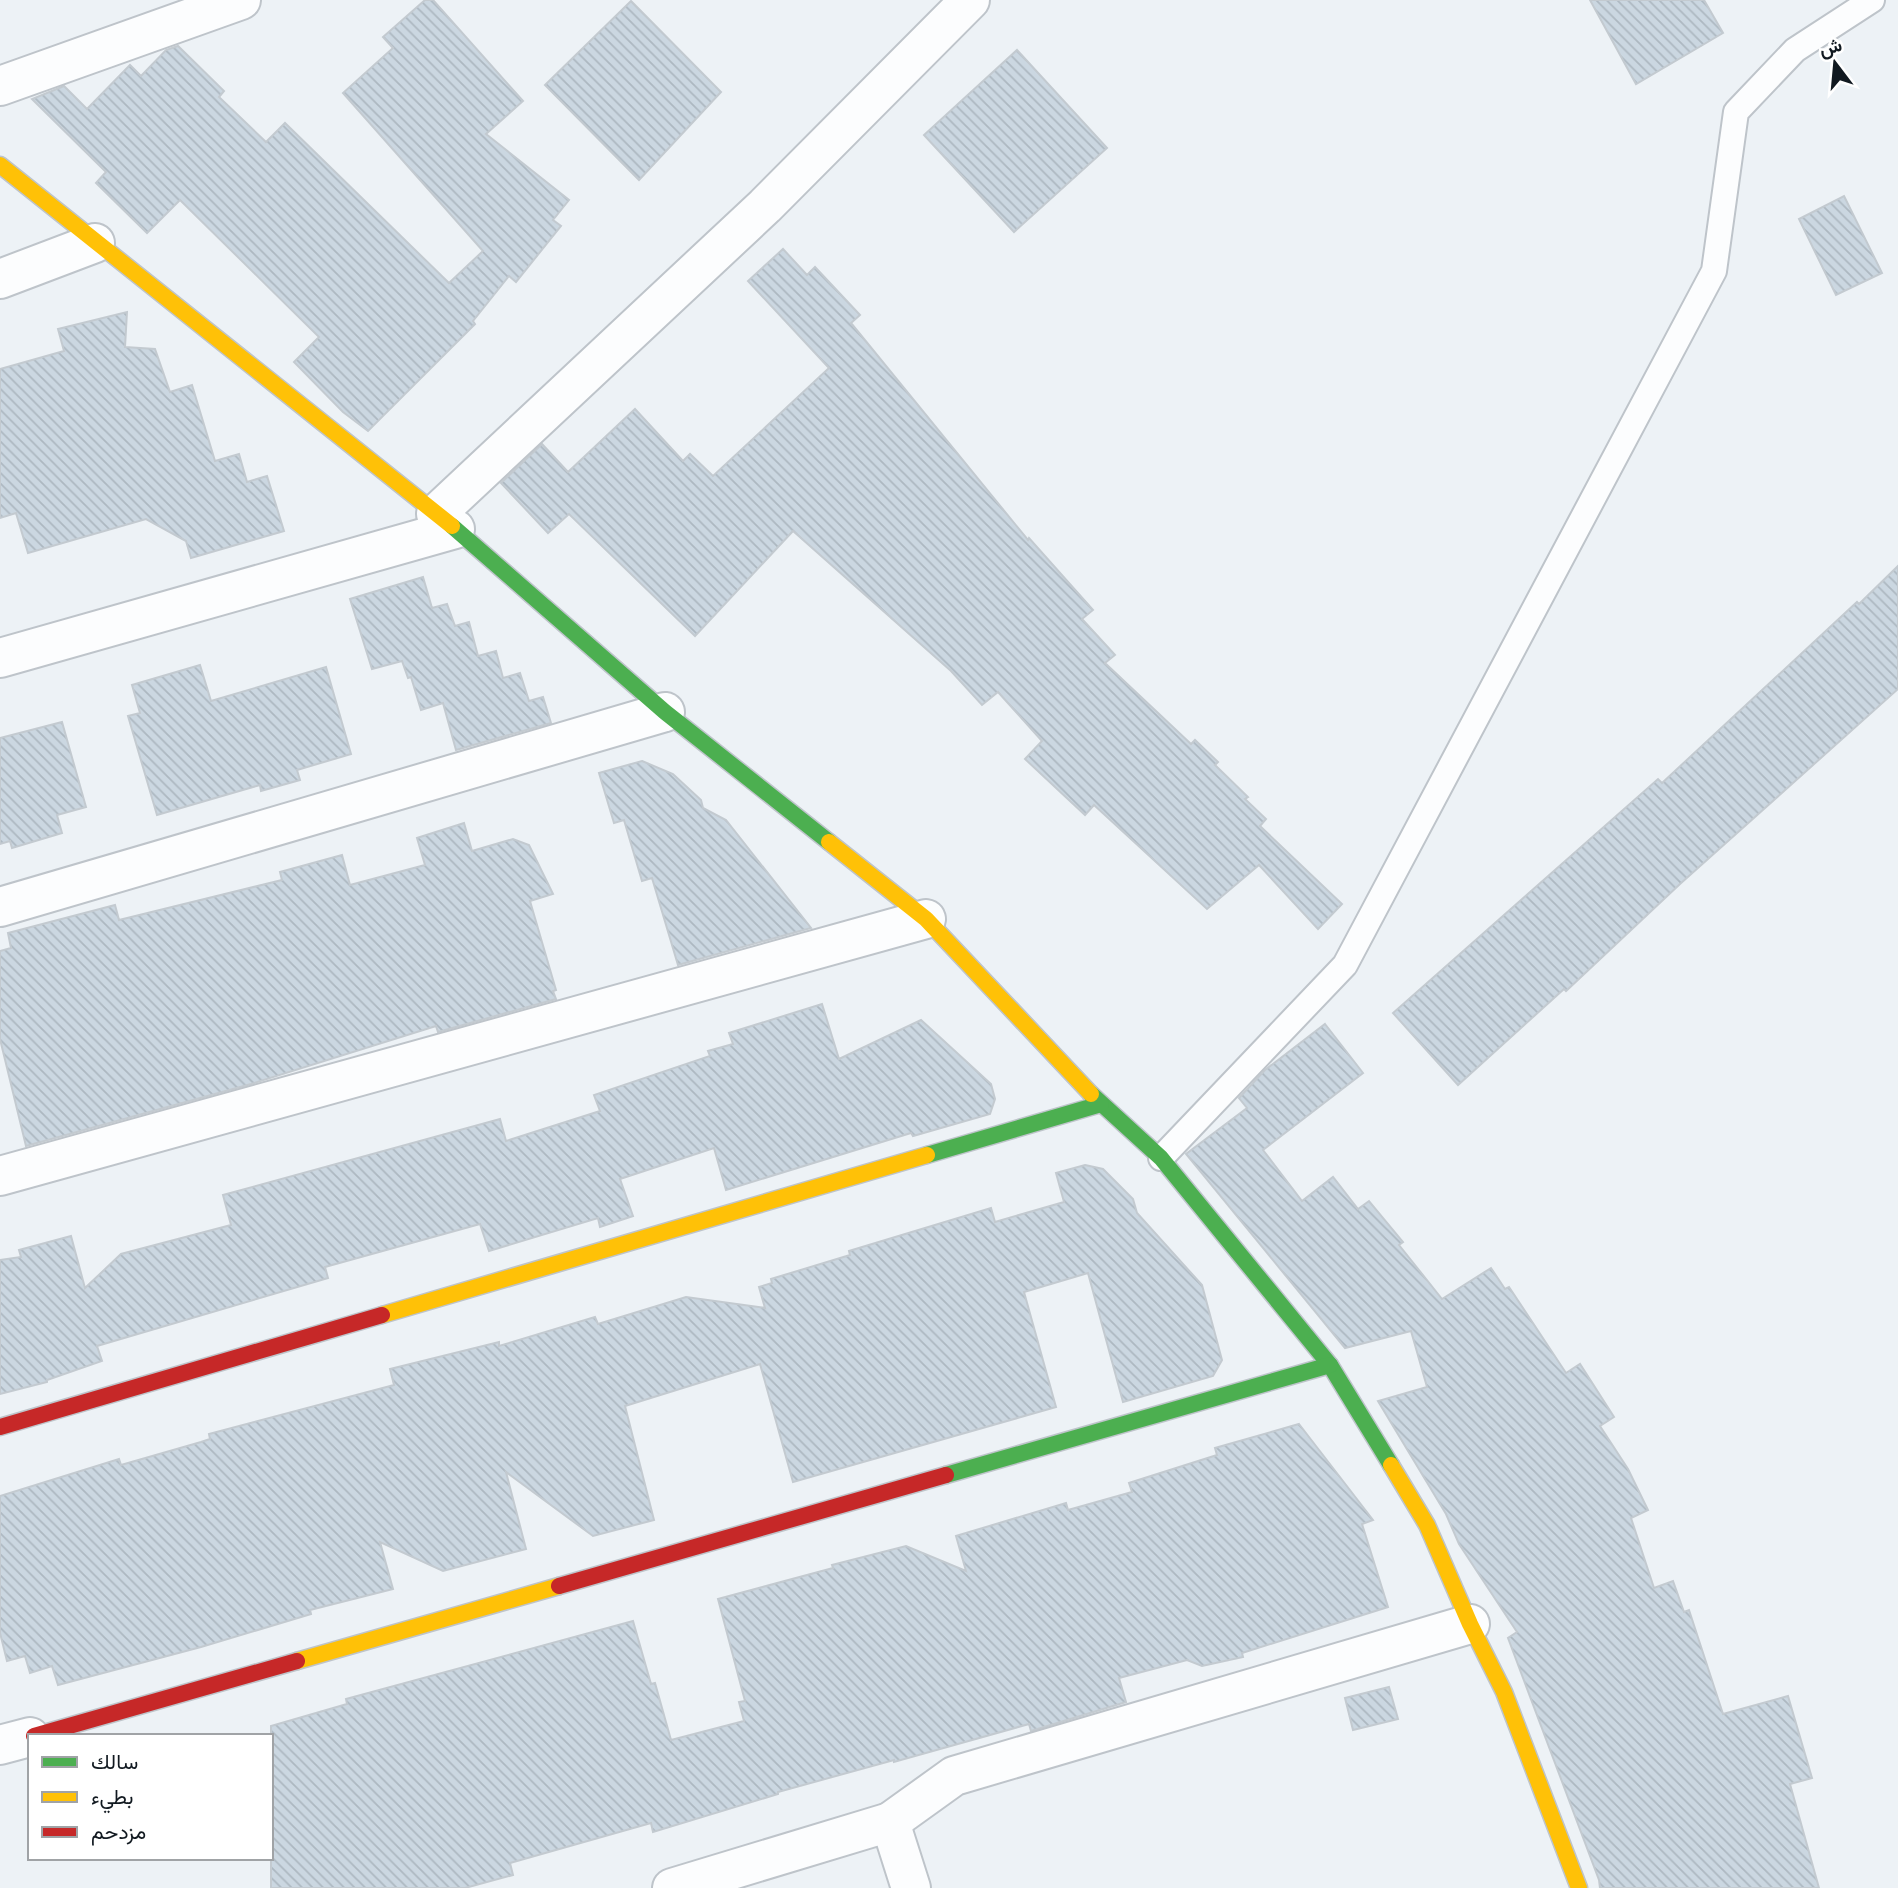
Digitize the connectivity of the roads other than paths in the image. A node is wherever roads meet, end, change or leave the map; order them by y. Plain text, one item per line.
1 (241, 0) edge
2 (970, 0) edge
3 (1872, 0) edge
4 (0, 86) edge
5 (0, 165) edge
6 (95, 243) junction
7 (0, 279) edge
8 (445, 522) junction
9 (0, 658) edge
10 (665, 712) junction
11 (0, 907) edge
12 (926, 919) junction
13 (1101, 1104) junction
14 (1161, 1158) junction
15 (0, 1176) edge
16 (1330, 1365) junction
17 (0, 1427) edge
18 (1471, 1625) junction
19 (39, 1734) edge
20 (28, 1737) edge
21 (0, 1745) edge
22 (890, 1822) junction
23 (735, 1878) edge
24 (672, 1888) edge
25 (911, 1888) edge
26 (1579, 1888) edge

1 - 4 street
2 - 8 street
3 - 14 lane
5 - 6 street
6 - 7 street
6 - 8 street
8 - 9 street
8 - 10 street
10 - 11 street
10 - 12 street
12 - 13 street
12 - 15 street
13 - 14 street
13 - 17 street
14 - 16 street
16 - 18 street
16 - 19 street
18 - 22 street
18 - 26 street
20 - 21 street
22 - 23 street
22 - 25 street
23 - 24 street

